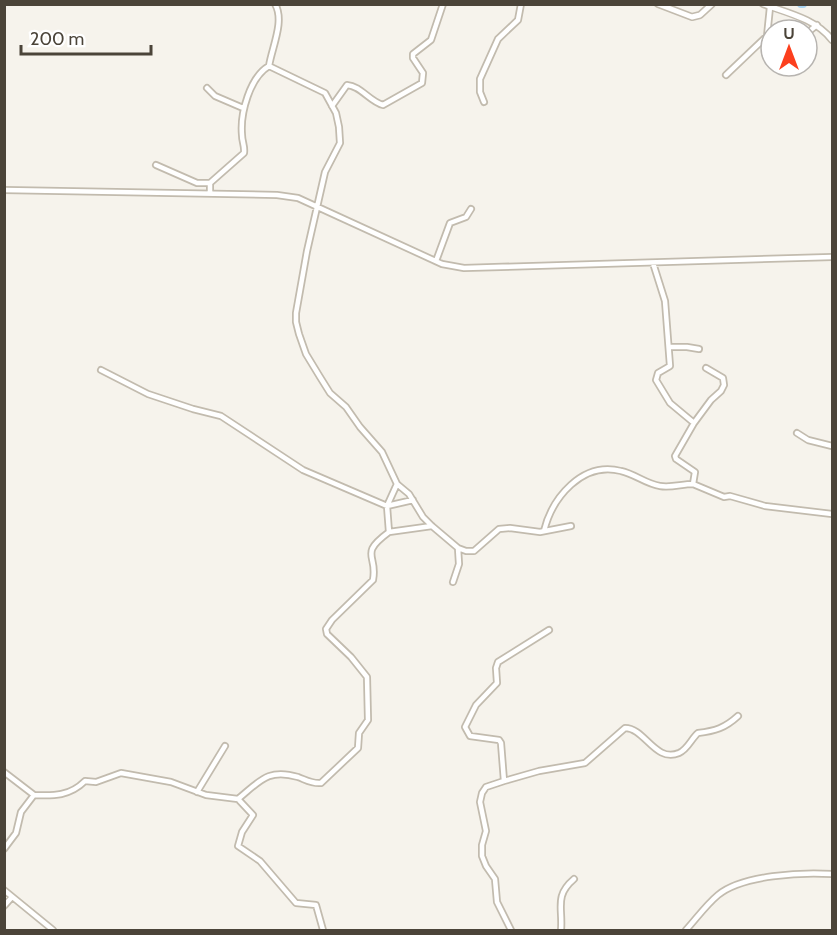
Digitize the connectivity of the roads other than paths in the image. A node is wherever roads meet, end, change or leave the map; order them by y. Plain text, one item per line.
1 (275, 4) edge
2 (443, 4) edge
3 (521, 4) edge
4 (658, 4) edge
5 (712, 4) edge
6 (763, 4) edge
7 (770, 7) junction
8 (770, 18) edge
9 (802, 18) edge
10 (819, 27) edge
11 (832, 40) edge
12 (759, 44) edge
13 (269, 66) junction
14 (726, 75) dead end
15 (207, 88) dead end
16 (484, 102) dead end
17 (332, 106) junction
18 (243, 108) junction
19 (156, 165) dead end
20 (210, 183) junction
21 (4, 190) edge
22 (210, 193) junction
23 (318, 206) junction
24 (471, 209) dead end
25 (832, 257) edge
26 (436, 261) junction
27 (653, 263) junction
28 (669, 348) junction
29 (699, 349) dead end
30 (706, 368) dead end
31 (101, 370) dead end
32 (694, 423) junction
33 (797, 433) dead end
34 (832, 446) edge
35 (397, 484) junction
36 (693, 484) junction
37 (413, 500) junction
38 (387, 506) junction
39 (832, 514) edge
40 (432, 526) junction
41 (571, 526) dead end
42 (544, 531) junction
43 (389, 532) junction
44 (458, 548) junction
45 (453, 582) dead end
46 (549, 630) dead end
47 (738, 716) dead end
48 (225, 746) dead end
49 (4, 772) edge
50 (504, 781) junction
51 (197, 792) junction
52 (34, 795) junction
53 (238, 799) junction
54 (4, 849) edge
55 (832, 874) edge
56 (574, 879) dead end
57 (4, 890) edge
58 (12, 897) junction
59 (4, 906) edge
60 (53, 930) edge
61 (323, 930) edge
62 (511, 930) edge
63 (561, 930) edge
64 (686, 930) edge

1 - 13 street
2 - 17 street
3 - 16 street
4 - 5 street
6 - 7 street
7 - 8 street
7 - 9 street
10 - 11 street
12 - 14 street
13 - 17 street
13 - 18 street
15 - 18 street
17 - 23 street
18 - 20 street
19 - 20 street
20 - 22 street
21 - 22 street
22 - 23 street
23 - 26 street
23 - 35 street
24 - 26 street
25 - 27 street
26 - 27 street
27 - 28 street
28 - 29 street
28 - 32 street
30 - 32 street
31 - 38 street
32 - 36 street
33 - 34 street
35 - 37 street
35 - 38 street
36 - 39 street
36 - 42 street
37 - 38 street
37 - 40 street
38 - 43 street
40 - 43 street
40 - 44 street
41 - 42 street
42 - 44 street
43 - 53 street
44 - 45 street
46 - 50 street
47 - 50 street
48 - 51 street
49 - 52 street
50 - 62 street
51 - 52 street
51 - 53 street
52 - 54 street
53 - 61 street
55 - 64 street
56 - 63 street
57 - 58 street
58 - 59 street
58 - 60 street

